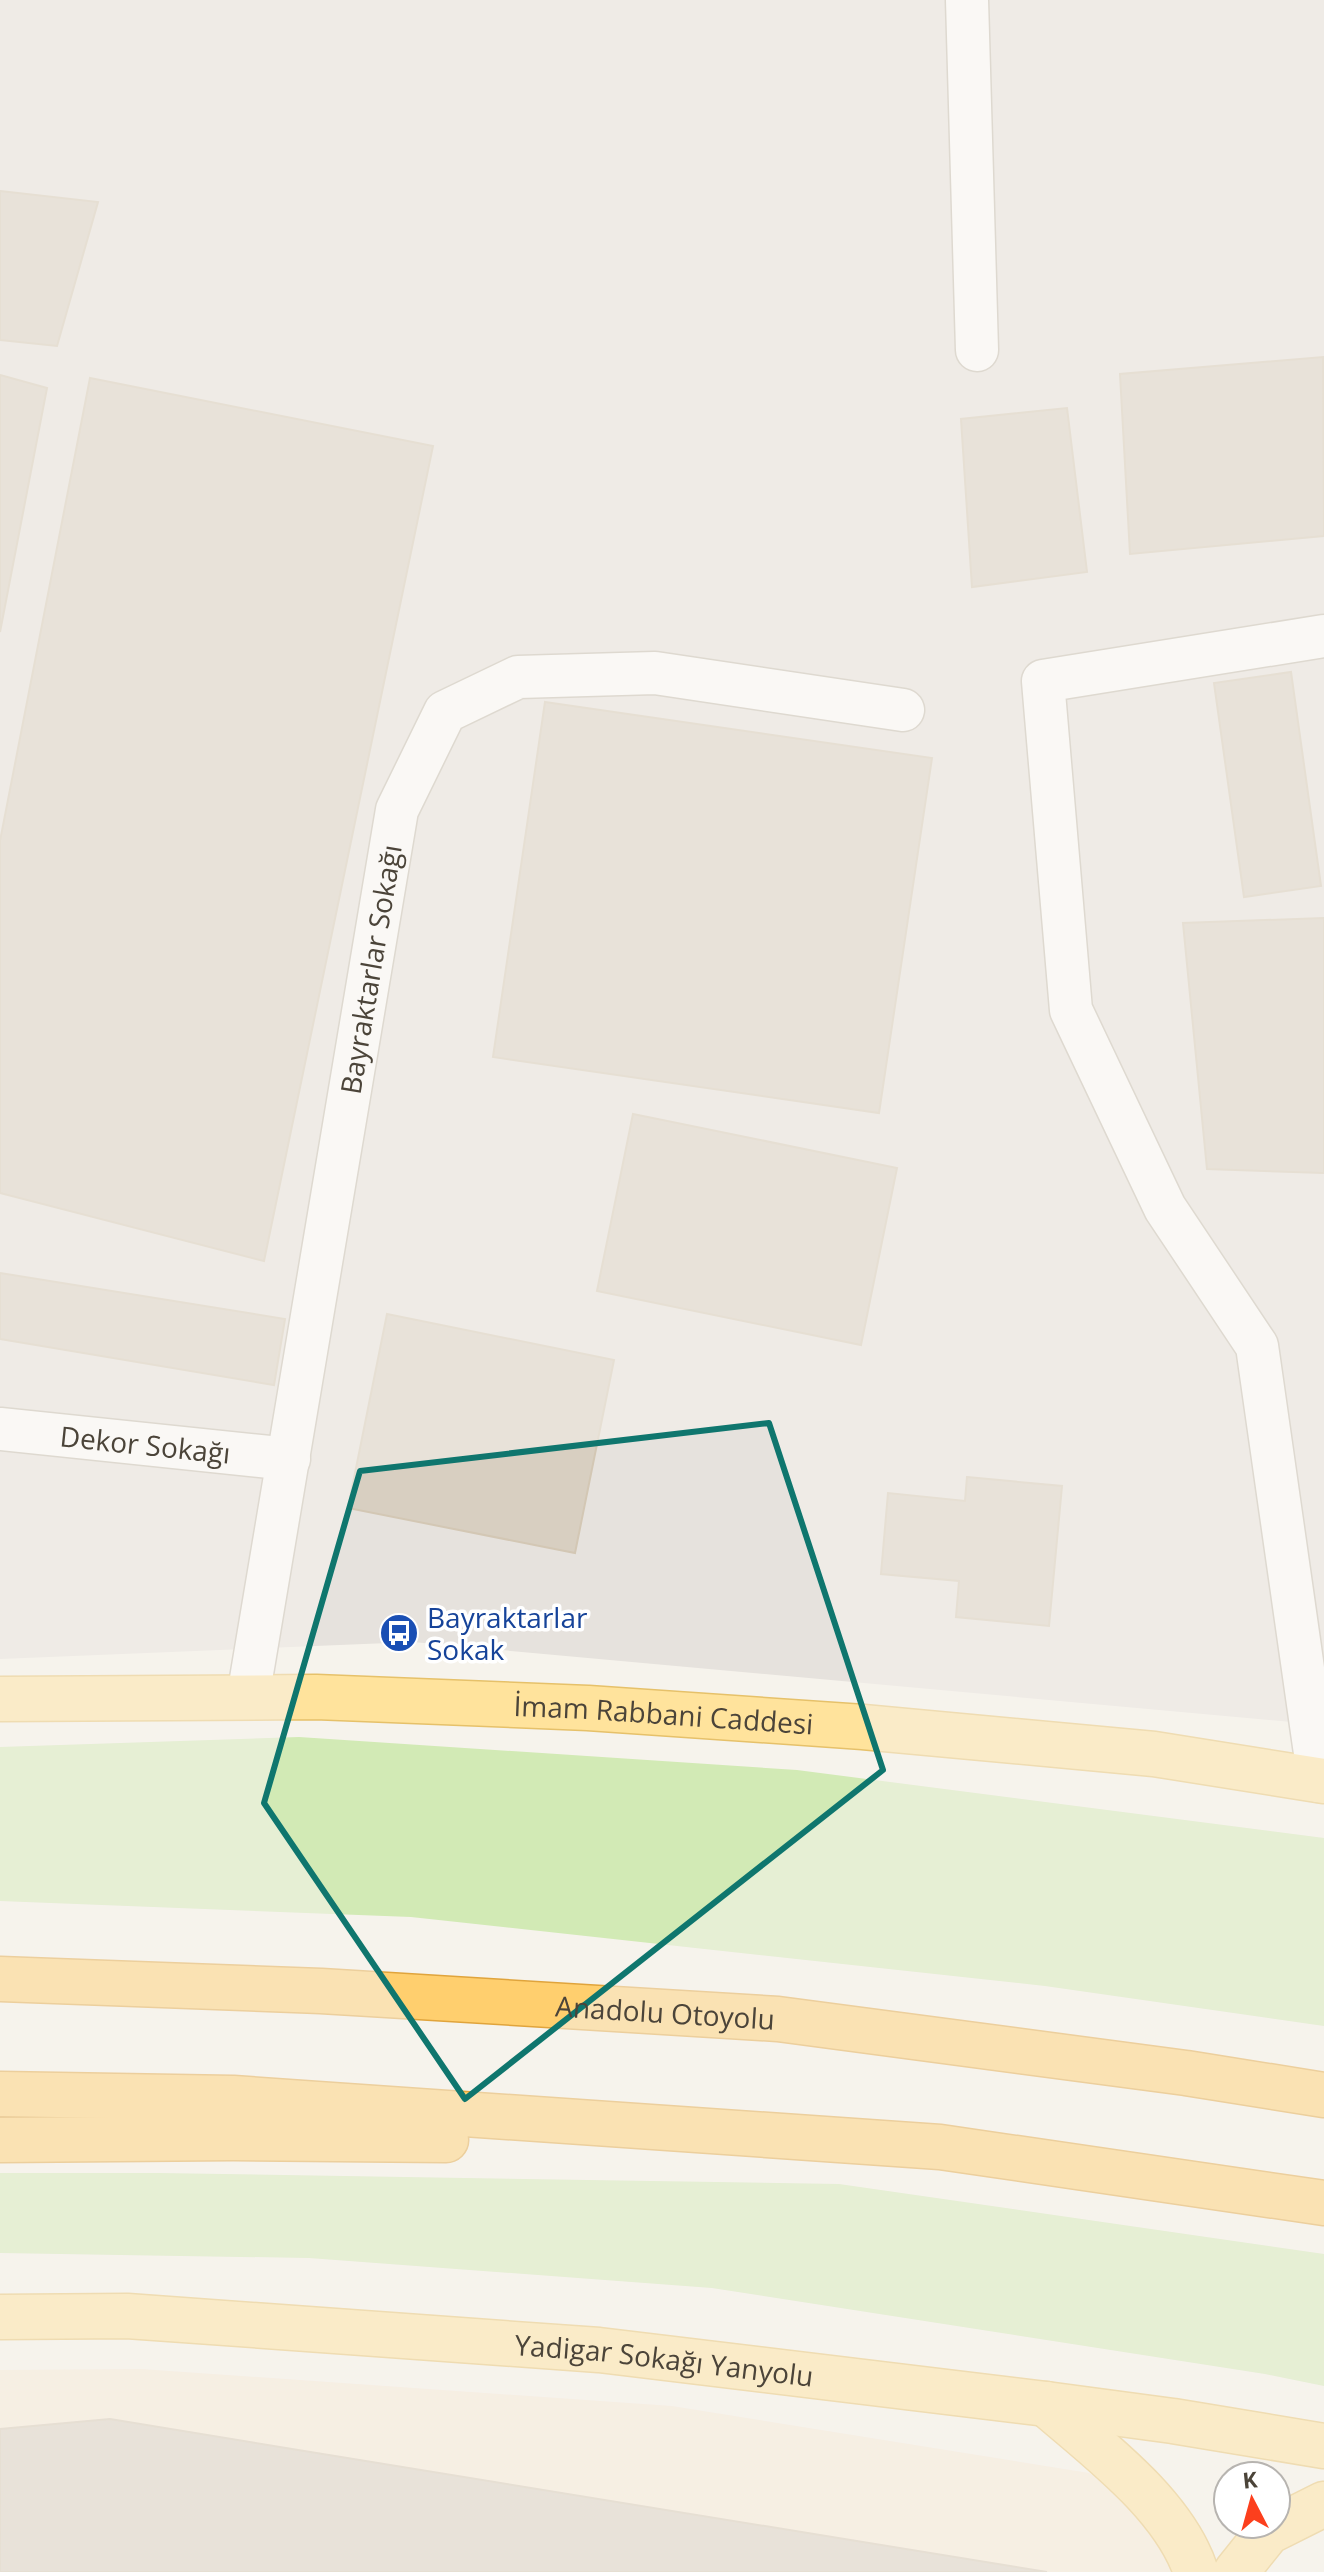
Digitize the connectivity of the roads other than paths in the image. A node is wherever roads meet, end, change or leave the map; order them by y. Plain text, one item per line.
1 (967, 0) edge
2 (977, 350) dead end
3 (1324, 636) edge
4 (903, 710) dead end
5 (0, 1429) edge
6 (289, 1459) junction
7 (248, 1697) junction
8 (0, 1699) edge
9 (1322, 1788) edge
10 (0, 1979) edge
11 (0, 2094) edge
12 (1324, 2095) edge
13 (0, 2140) edge
14 (940, 2147) junction
15 (1324, 2203) edge
16 (0, 2317) edge
17 (1046, 2404) junction
18 (1324, 2446) edge
19 (1324, 2504) edge
20 (1196, 2572) edge
21 (1236, 2572) edge

1 - 2 lane
3 - 9 lane
4 - 6 lane, Bayraktarlar Sokağı
5 - 6 lane, Dekor Sokağı
6 - 7 lane, Bayraktarlar Sokağı
7 - 8 main road, İmam Rabbani Caddesi
7 - 9 main road, İmam Rabbani Caddesi
10 - 12 highway, Anadolu Otoyolu
11 - 14 highway
13 - 14 highway
14 - 15 highway
16 - 17 main road, Yadigar Sokağı Yanyolu
17 - 18 main road, Yadigar Sokağı Yanyolu
17 - 20 main road
19 - 21 main road

